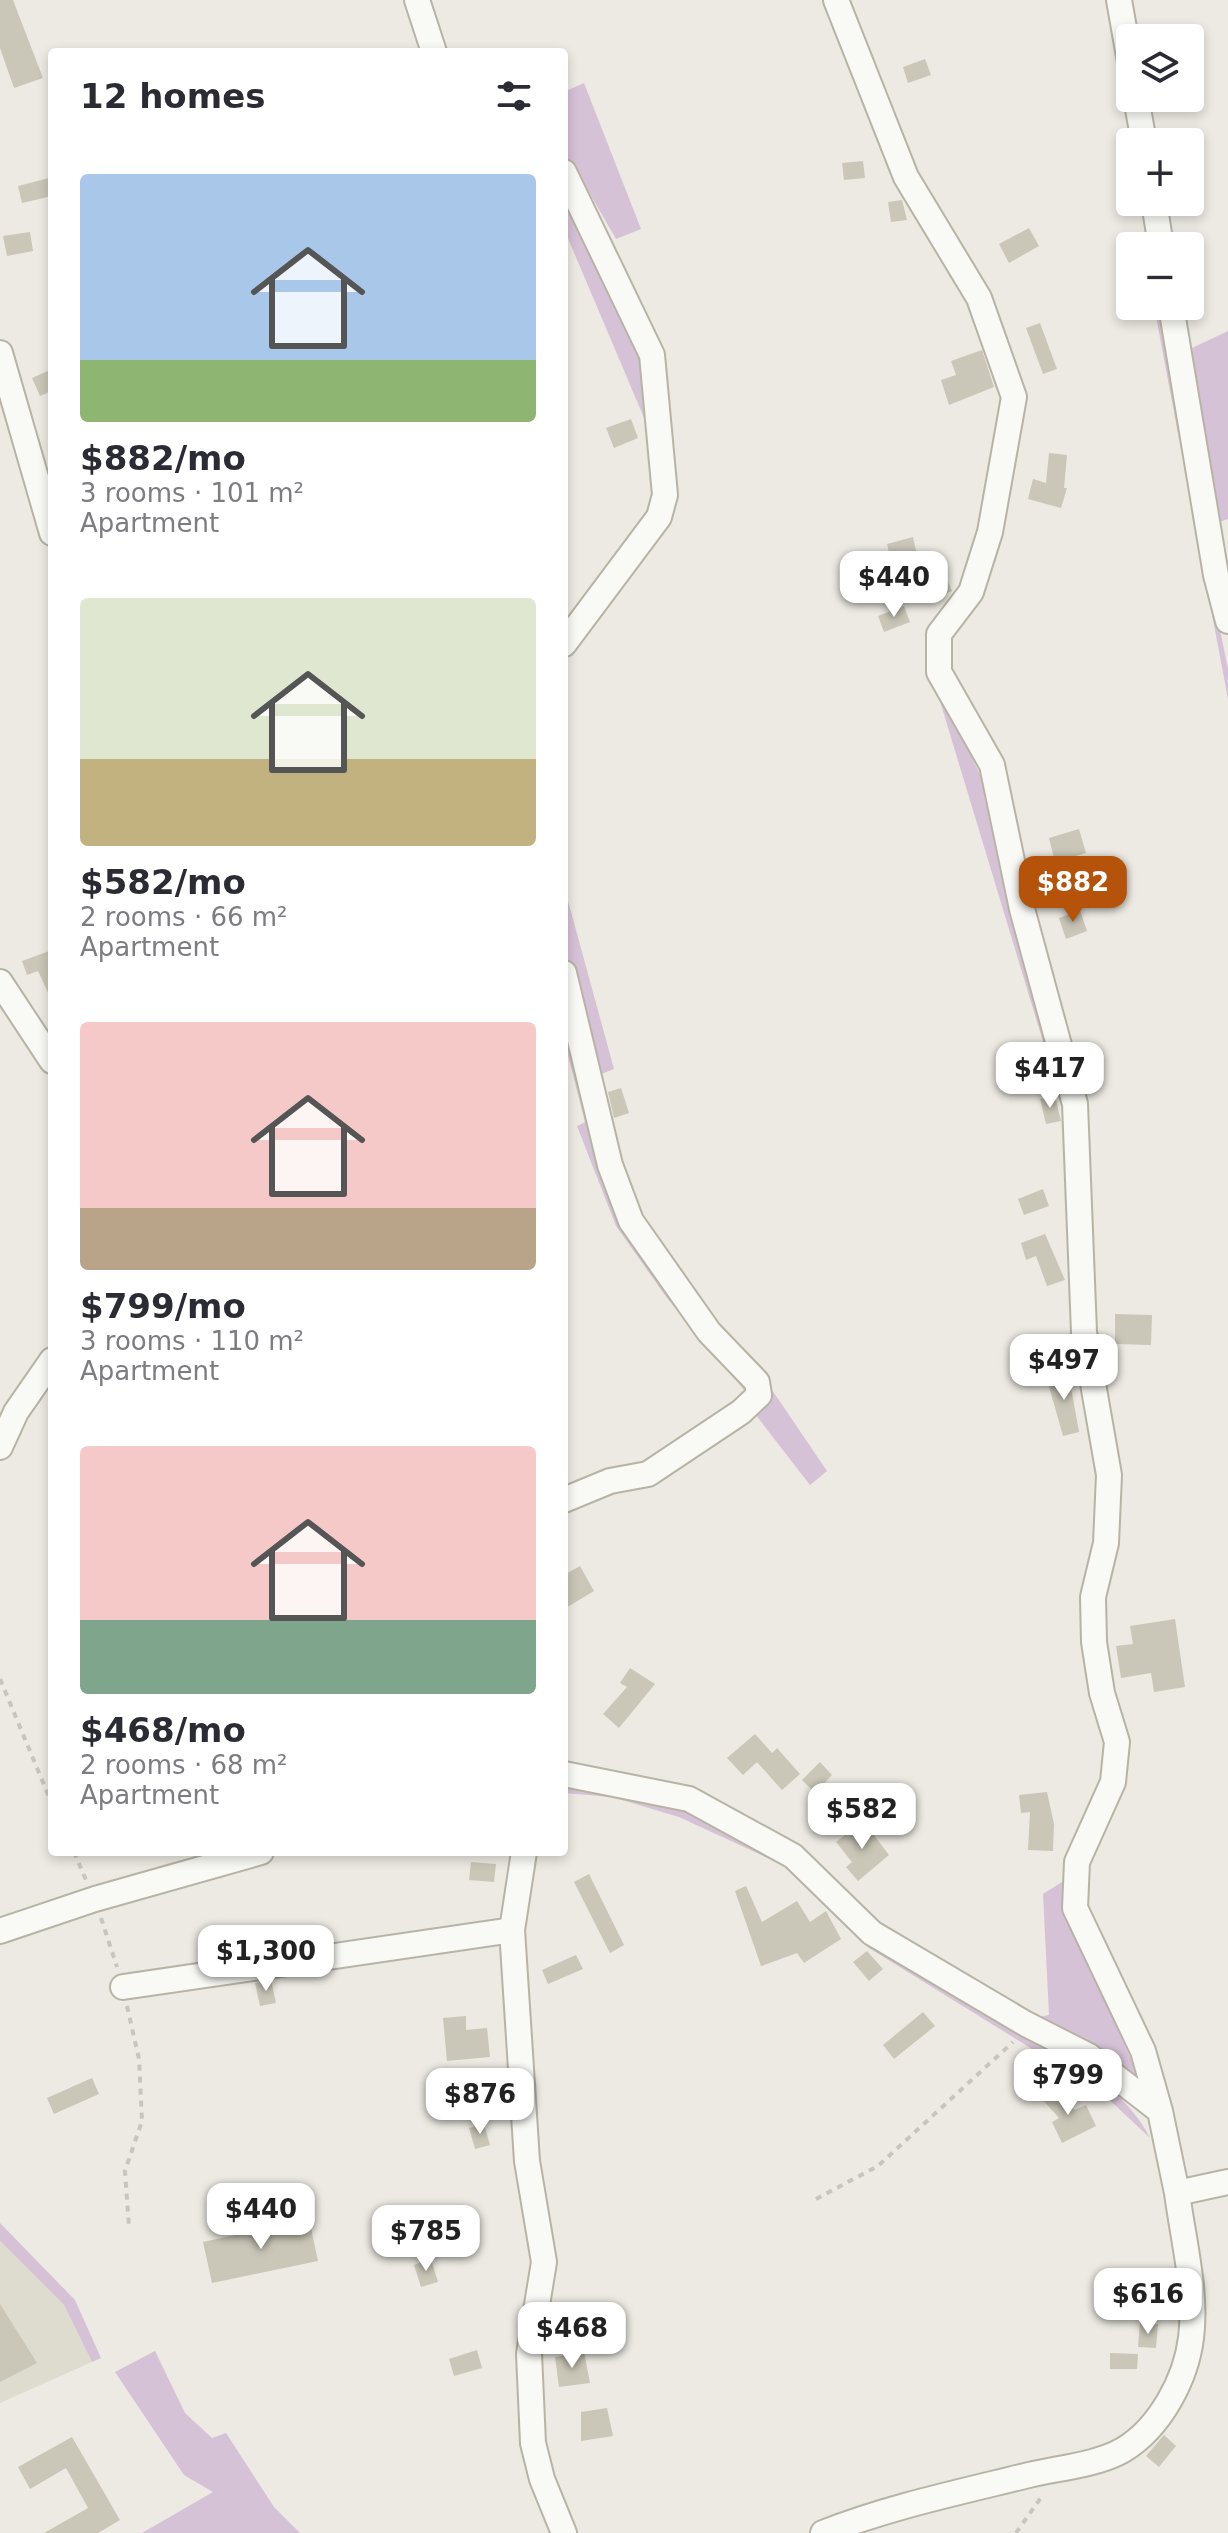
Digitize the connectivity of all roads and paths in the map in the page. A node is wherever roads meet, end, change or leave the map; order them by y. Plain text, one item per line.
1 (417, 0) edge
2 (836, 0) edge
3 (1119, 0) edge
4 (1123, 24) edge
5 (433, 48) edge
6 (568, 180) edge
7 (1173, 320) edge
8 (0, 353) edge
9 (48, 519) edge
10 (1228, 621) edge
11 (568, 639) edge
12 (0, 982) edge
13 (568, 990) edge
14 (48, 1055) edge
15 (48, 1366) edge
16 (0, 1447) edge
17 (568, 1498) edge
18 (0, 1679) edge
19 (568, 1775) edge
20 (48, 1794) edge
21 (76, 1856) edge
22 (247, 1856) edge
23 (523, 1856) edge
24 (95, 1899) junction
25 (512, 1930) junction
26 (0, 1931) edge
27 (123, 1987) junction
28 (1026, 2024) junction
29 (1160, 2111) junction
30 (1228, 2182) edge
31 (1177, 2193) junction
32 (816, 2199) dead end
33 (129, 2227) dead end
34 (1063, 2469) junction
35 (564, 2533) edge
36 (823, 2533) edge
37 (1016, 2533) edge

1 - 5 street
2 - 29 street
3 - 4 street
6 - 11 street
7 - 10 street
8 - 9 street
12 - 14 street
13 - 17 street
15 - 16 street
18 - 20 path
19 - 28 street
21 - 24 path
22 - 24 street
23 - 25 street
24 - 26 street
24 - 27 path
25 - 27 street
25 - 35 street
27 - 33 path
28 - 29 street
28 - 32 path
29 - 31 street
30 - 31 street
31 - 34 street
34 - 36 street
34 - 37 path

